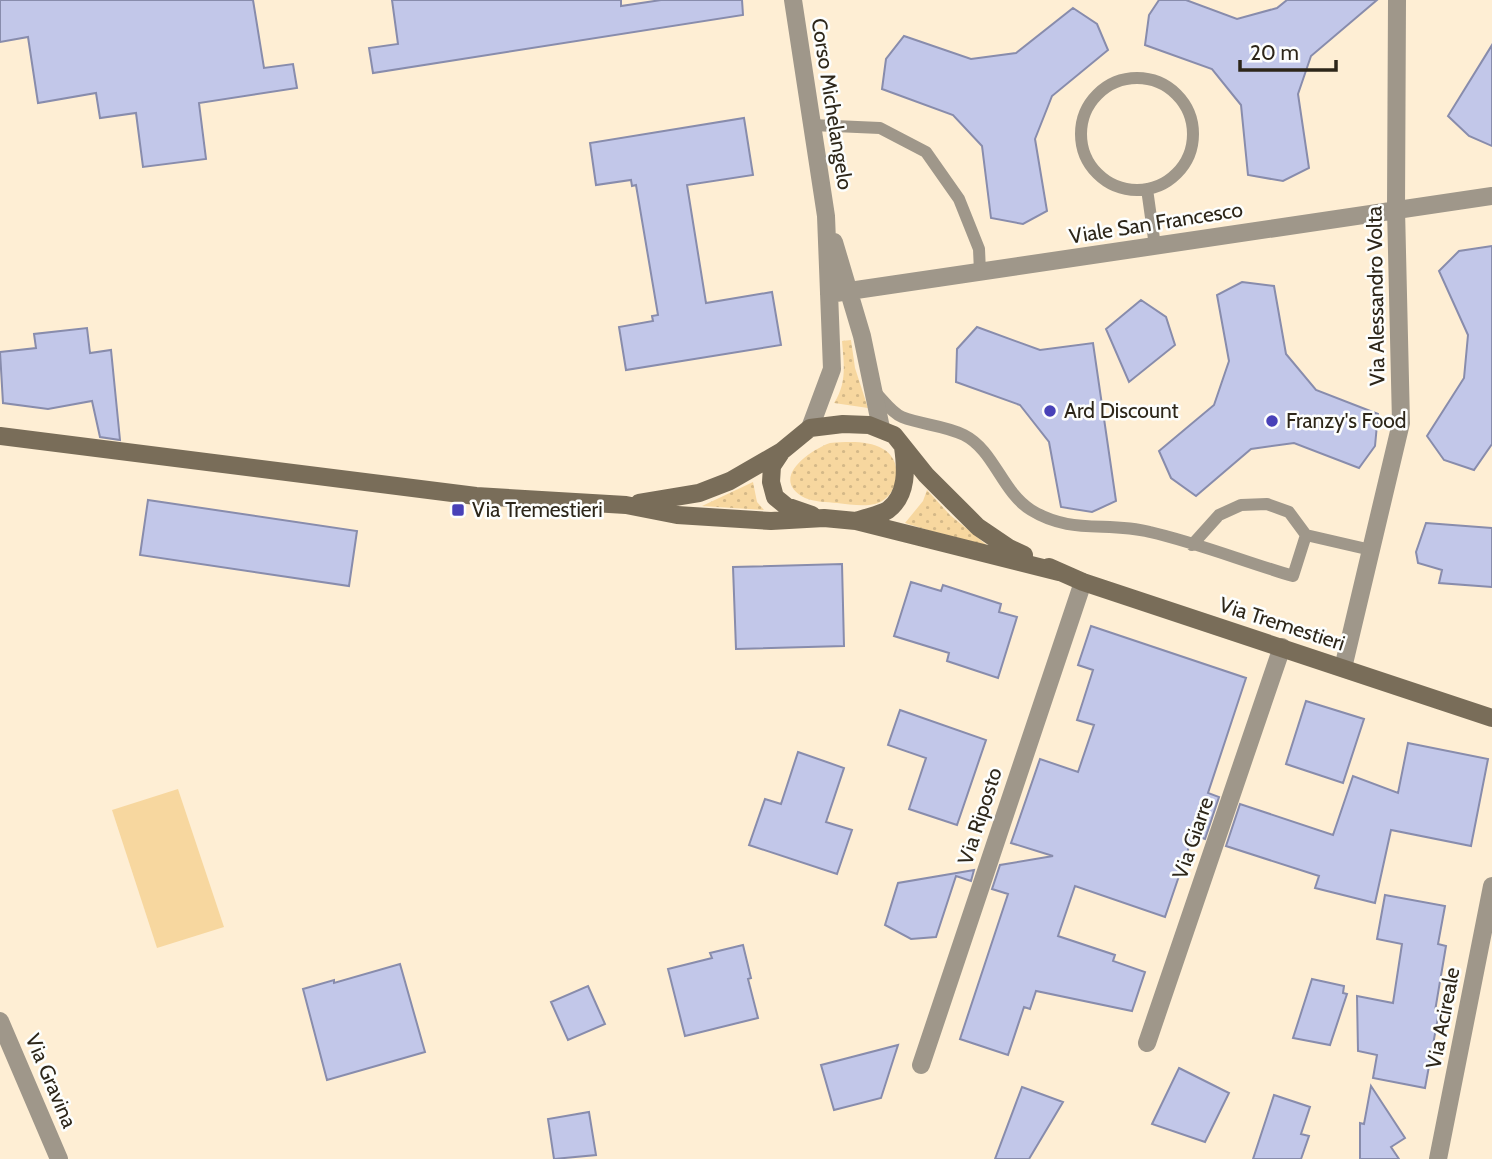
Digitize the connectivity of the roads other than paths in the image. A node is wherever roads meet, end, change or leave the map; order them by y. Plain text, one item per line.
1 (793, 0) edge
2 (1397, 0) edge
3 (812, 125) junction
4 (1147, 189) junction
5 (1492, 196) edge
6 (1396, 209) junction
7 (826, 216) junction
8 (1156, 246) junction
9 (980, 272) junction
10 (849, 292) junction
11 (829, 294) junction
12 (875, 392) junction
13 (900, 417) junction
14 (810, 428) junction
15 (881, 428) junction
16 (0, 436) edge
17 (902, 447) junction
18 (782, 451) junction
19 (625, 505) junction
20 (824, 519) junction
21 (856, 521) junction
22 (1306, 535) junction
23 (1192, 545) junction
24 (1371, 550) junction
25 (1059, 572) junction
26 (1083, 582) junction
27 (1282, 647) junction
28 (1343, 668) junction
29 (1492, 718) edge
30 (1492, 886) edge
31 (0, 1021) edge
32 (1147, 1044) dead end
33 (921, 1065) dead end
34 (59, 1159) edge
35 (1438, 1159) edge

1 - 3 street, Corso Michelangelo
2 - 6 street, Via Alessandro Volta
3 - 7 street, Corso Michelangelo
3 - 9 lane
4 - 4 lane
4 - 8 lane
5 - 6 street, Viale San Francesco
6 - 8 street, Viale San Francesco
6 - 24 street, Via Alessandro Volta
7 - 10 street
7 - 11 street
8 - 9 street, Viale San Francesco
9 - 10 street, Viale San Francesco
10 - 11 street, Viale San Francesco
10 - 12 street
11 - 14 street
12 - 13 lane
12 - 15 street
13 - 15 lane
13 - 23 lane
14 - 15 main road
14 - 18 main road
15 - 17 main road
16 - 19 main road
17 - 21 main road
17 - 25 main road
18 - 19 main road
18 - 20 main road
19 - 20 main road
20 - 21 main road
21 - 25 main road
22 - 23 lane
22 - 23 lane
22 - 24 lane
24 - 28 street, Via Alessandro Volta
25 - 26 main road, Via Tremestieri
26 - 27 main road, Via Tremestieri
26 - 33 street, Via Riposto
27 - 28 main road, Via Tremestieri
27 - 32 street, Via Giarre
28 - 29 main road, Via Tremestieri
30 - 35 street, Via Acireale
31 - 34 street, Via Gravina

